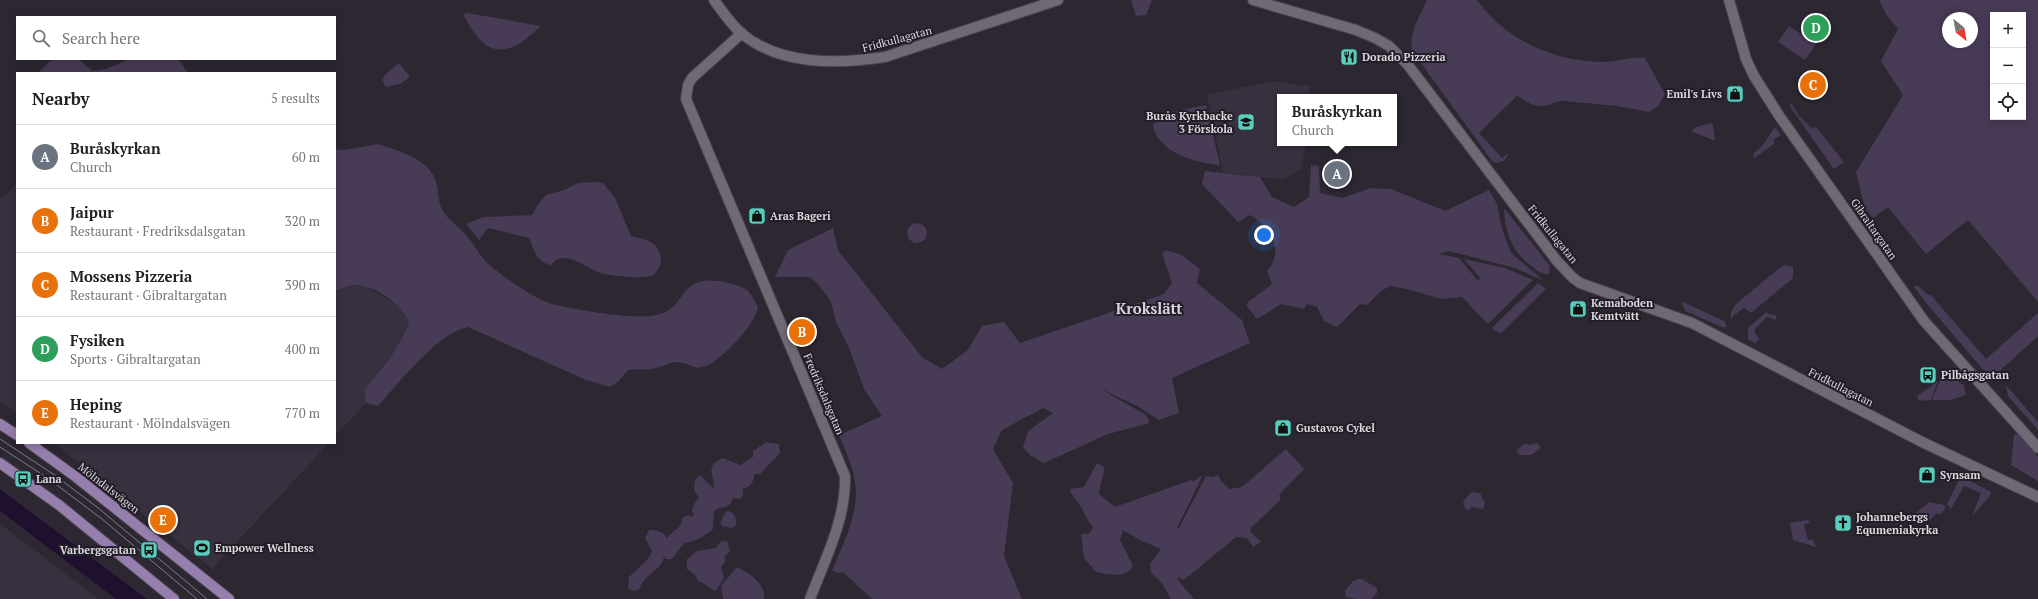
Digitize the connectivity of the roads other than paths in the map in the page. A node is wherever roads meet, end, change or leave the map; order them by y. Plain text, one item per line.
1 (714, 0) edge
2 (1058, 0) edge
3 (1253, 0) edge
4 (1729, 0) edge
5 (742, 33) junction
6 (0, 424) edge
7 (16, 434) edge
8 (30, 444) edge
9 (2038, 448) edge
10 (0, 463) edge
11 (2038, 497) edge
12 (174, 599) edge
13 (229, 599) edge
14 (810, 599) edge

1 - 5 street, Fridkullagatan
2 - 5 street, Fridkullagatan
3 - 11 street, Fridkullagatan
4 - 9 street, Gibraltargatan
5 - 14 street, Fredriksdalsgatan
6 - 7 main road
8 - 13 main road, Mölndalsvägen
10 - 12 main road

